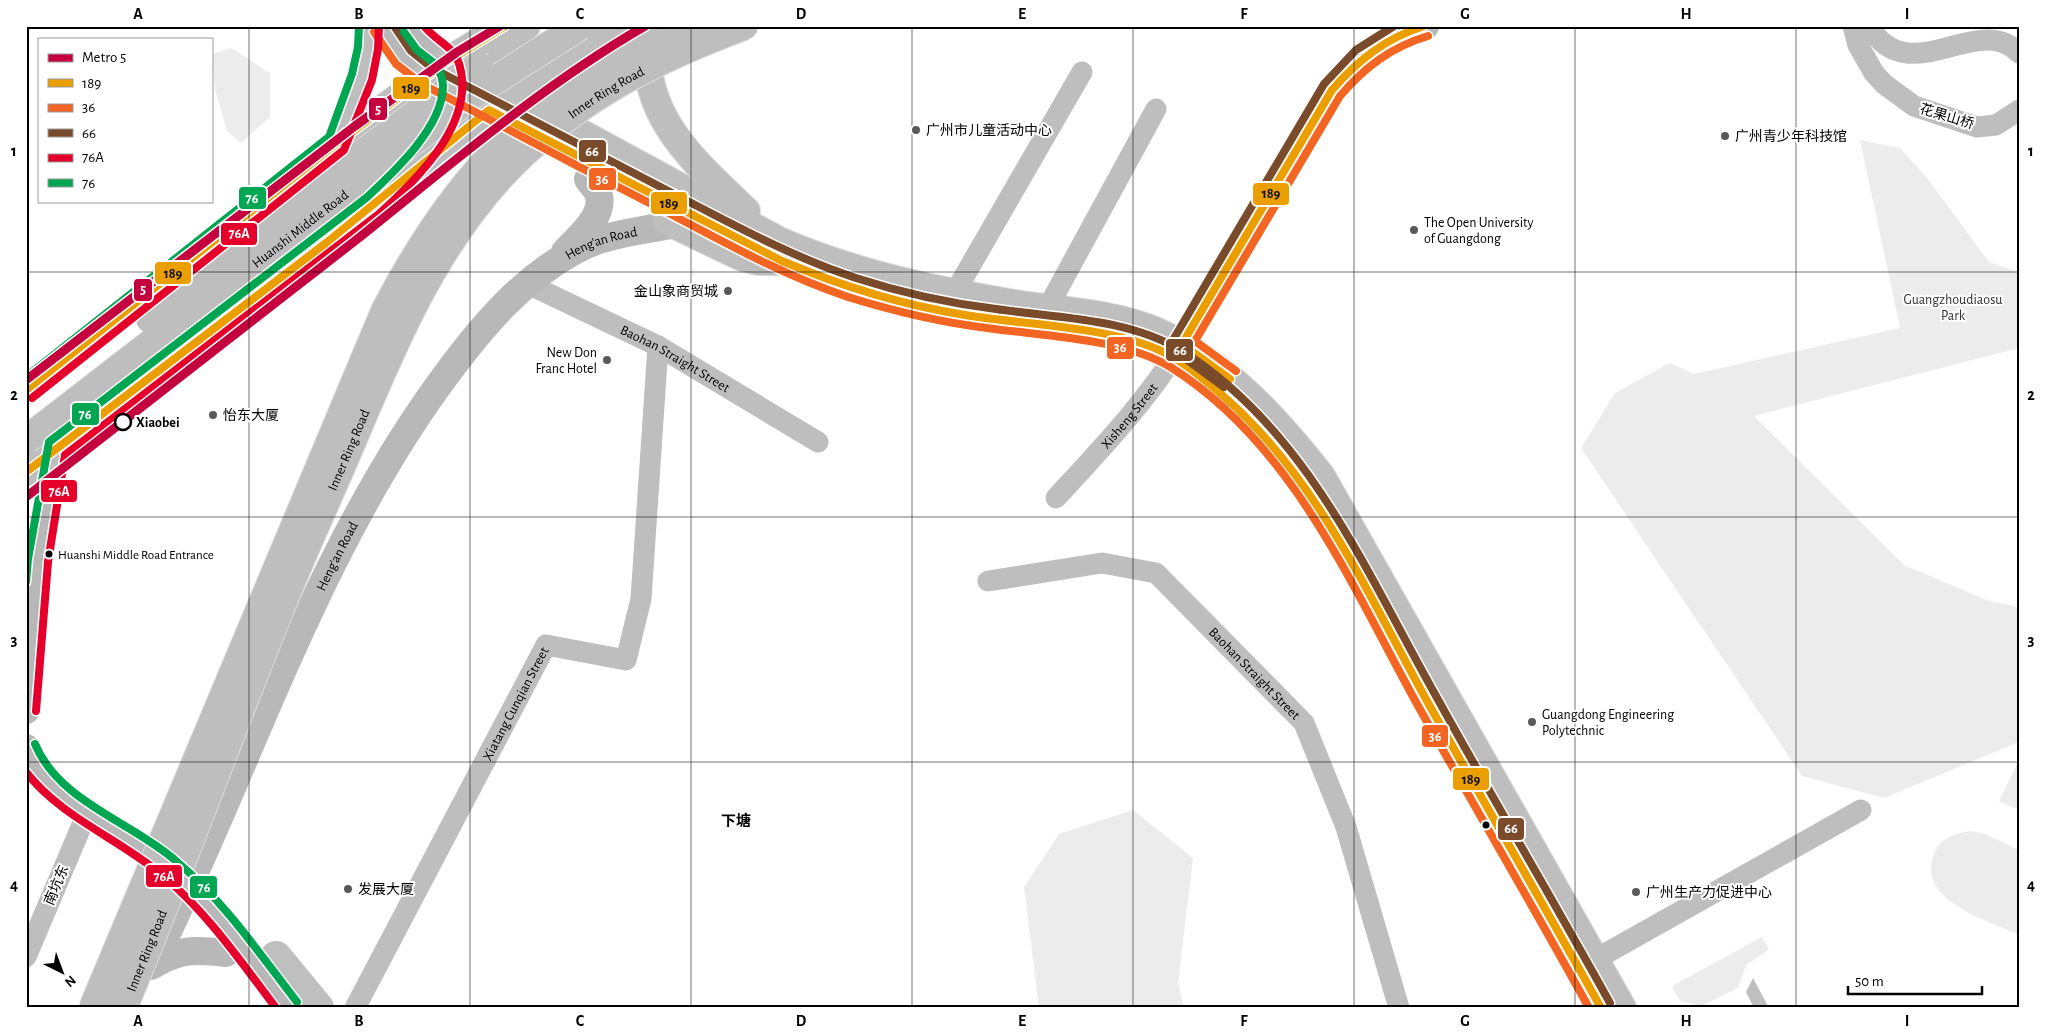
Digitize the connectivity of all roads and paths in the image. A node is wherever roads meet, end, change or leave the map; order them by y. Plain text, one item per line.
1 (369, 26) edge
2 (382, 26) edge
3 (412, 26) edge
4 (505, 26) edge
5 (526, 26) edge
6 (544, 26) edge
7 (580, 26) edge
8 (606, 26) edge
9 (625, 26) edge
10 (649, 26) edge
11 (688, 26) edge
12 (744, 26) edge
13 (1425, 26) edge
14 (1852, 26) edge
15 (1869, 26) edge
16 (2019, 53) edge
17 (438, 69) junction
18 (1082, 72) dead end
19 (452, 95) junction
20 (491, 103) junction
21 (1156, 109) dead end
22 (2019, 110) edge
23 (337, 143) junction
24 (588, 180) junction
25 (373, 206) junction
26 (674, 224) junction
27 (780, 251) junction
28 (552, 266) junction
29 (528, 284) junction
30 (954, 294) junction
31 (1048, 309) junction
32 (144, 336) junction
33 (658, 346) junction
34 (1178, 351) junction
35 (26, 390) edge
36 (101, 414) junction
37 (26, 417) edge
38 (26, 428) edge
39 (26, 440) edge
40 (818, 442) dead end
41 (56, 449) junction
42 (26, 472) edge
43 (1056, 498) dead end
44 (32, 551) edge
45 (988, 581) dead end
46 (26, 710) edge
47 (26, 748) edge
48 (1861, 810) dead end
49 (87, 813) junction
50 (190, 885) junction
51 (160, 920) junction
52 (226, 953) junction
53 (26, 957) edge
54 (1596, 959) junction
55 (151, 966) junction
56 (93, 1008) edge
57 (123, 1008) edge
58 (133, 1008) edge
59 (143, 1008) edge
60 (271, 1008) edge
61 (289, 1008) edge
62 (355, 1008) edge
63 (1399, 1008) edge
64 (1601, 1008) edge
65 (1622, 1008) edge

1 - 23 main road
2 - 17 street
3 - 17 street
4 - 17 main road
5 - 20 main road
6 - 37 main road, Huanshi Middle Road, bridge
7 - 39 main road, Huanshi Middle Road, bridge
8 - 9 main road
9 - 20 main road, Huanshi Middle Road
10 - 27 main road
11 - 56 main road, Inner Ring Road, bridge
12 - 51 main road, Inner Ring Road, bridge
13 - 34 street, Xisheng Street
14 - 22 street, 花果山桥
15 - 16 street
17 - 19 main road
17 - 20 main road
17 - 23 main road
18 - 30 street
19 - 20 main road
19 - 25 main road
19 - 32 main road
20 - 24 main road
20 - 25 main road, Huanshi Middle Road
20 - 27 main road
21 - 31 street
23 - 35 main road
24 - 26 main road
24 - 28 street
25 - 36 main road, Huanshi Middle Road
26 - 27 main road
26 - 28 street, Heng'an Road
27 - 30 main road
27 - 34 main road
28 - 29 street, Heng'an Road
29 - 33 street, Baohan Straight Street
29 - 50 street, Heng'an Road
30 - 31 main road
31 - 34 main road
32 - 36 main road
32 - 38 main road
33 - 40 street, Baohan Straight Street
33 - 62 street, Xiatang Cunqian Street
34 - 43 street, Xisheng Street
34 - 54 main road
34 - 64 main road
36 - 41 main road, Huanshi Middle Road
41 - 42 main road, Huanshi Middle Road
41 - 44 street
44 - 46 street
45 - 63 street, Baohan Straight Street
47 - 49 street
48 - 54 street
49 - 50 street
49 - 53 street, 南坑东
50 - 52 street
50 - 55 street, Heng'an Road
50 - 61 street
51 - 57 main road, Inner Ring Road, bridge
51 - 59 main road
52 - 55 street
52 - 60 street
54 - 65 main road
55 - 58 street, Heng'an Road

